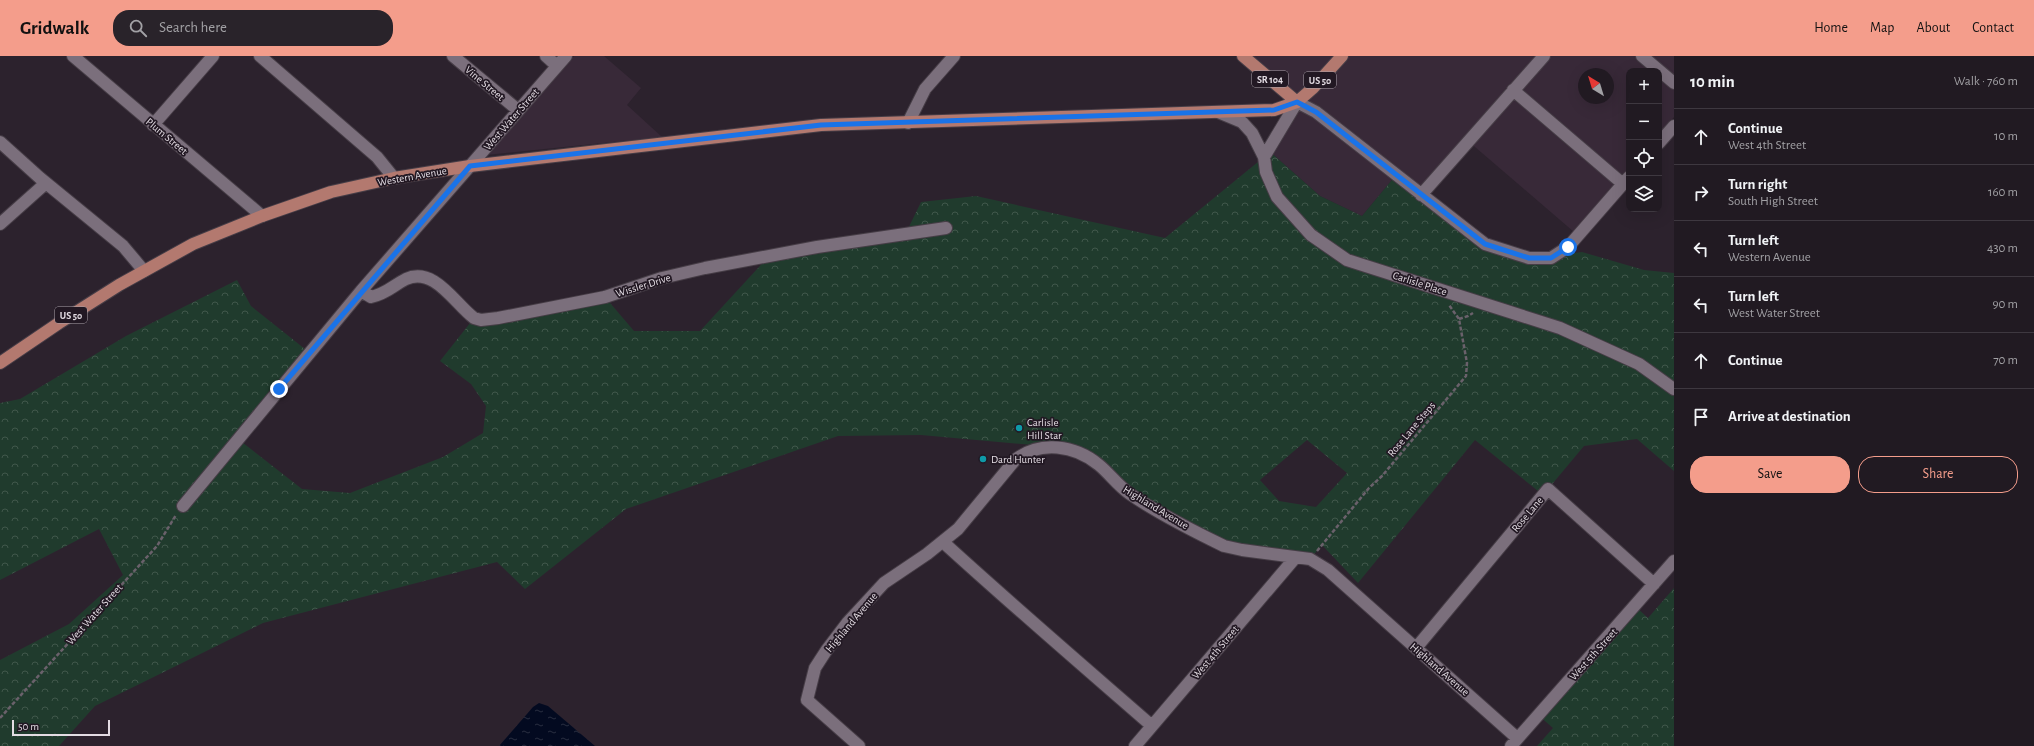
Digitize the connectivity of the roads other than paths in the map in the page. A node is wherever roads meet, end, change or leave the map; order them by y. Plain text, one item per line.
1 (73, 56) edge
2 (213, 56) edge
3 (260, 56) edge
4 (453, 56) edge
5 (546, 56) edge
6 (566, 56) edge
7 (954, 56) edge
8 (1243, 56) edge
9 (1342, 56) edge
10 (1544, 56) edge
11 (1642, 56) edge
12 (557, 66) junction
13 (1674, 84) edge
14 (1513, 90) junction
15 (1297, 102) junction
16 (518, 110) junction
17 (1218, 112) junction
18 (908, 123) junction
19 (153, 125) junction
20 (1674, 126) edge
21 (1662, 140) edge
22 (0, 142) edge
23 (1264, 157) junction
24 (470, 166) junction
25 (394, 178) junction
26 (1626, 181) edge
27 (46, 183) junction
28 (1421, 195) junction
29 (262, 216) junction
30 (0, 224) edge
31 (946, 228) dead end
32 (144, 272) junction
33 (362, 291) junction
34 (0, 363) edge
35 (1674, 389) edge
36 (183, 506) road end
37 (942, 542) junction
38 (1295, 558) junction
39 (1674, 561) edge
40 (1654, 584) junction
41 (1416, 648) junction
42 (1152, 726) junction
43 (1514, 742) edge
44 (860, 746) edge
45 (1135, 746) edge

1 - 19 street, Plum Street
2 - 19 street
3 - 25 street
4 - 16 street, Vine Street
5 - 12 street
6 - 12 street, West Water Street
7 - 18 street
8 - 15 main road, SR 104
9 - 15 main road, US 50
10 - 14 street
11 - 13 street
12 - 16 street, West Water Street
14 - 26 street
14 - 28 street
15 - 17 main road, Western Avenue / US 50
15 - 23 street
15 - 28 street
16 - 24 street, West Water Street
17 - 18 main road, Western Avenue / US 50
17 - 23 street, Carlisle Place
18 - 24 main road, Western Avenue / US 50
19 - 29 street, Plum Street
20 - 21 street
22 - 27 street
23 - 35 street, Carlisle Place
24 - 25 main road, Western Avenue / US 50
24 - 33 street, West Water Street
25 - 29 main road, Western Avenue / US 50
26 - 28 street
27 - 30 street
27 - 32 street
29 - 32 main road, Western Avenue / US 50
31 - 33 street, Wissler Drive
32 - 34 main road, Western Avenue / US 50
33 - 36 street, West Water Street
37 - 38 street, Highland Avenue
37 - 42 street
37 - 44 street, Highland Avenue
38 - 41 street, Highland Avenue
38 - 42 street, West 4th Street
39 - 40 street, West 5th Street
40 - 41 street, Rose Lane
40 - 43 street, West 5th Street
41 - 43 street, Highland Avenue
42 - 45 street, West 4th Street

